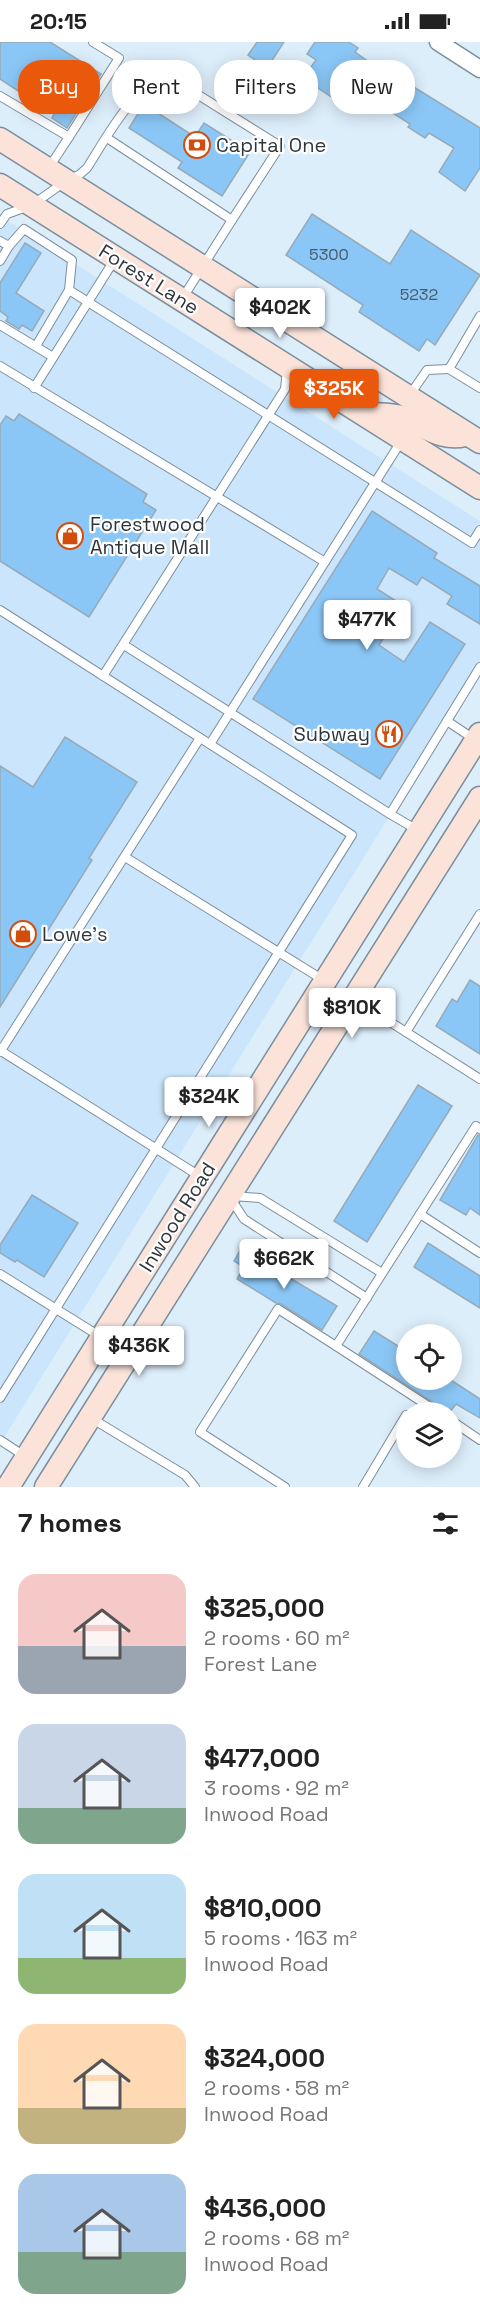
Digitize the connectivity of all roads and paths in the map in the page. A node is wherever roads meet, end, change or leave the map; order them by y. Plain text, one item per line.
1 (93, 42) edge
2 (438, 42) edge
3 (480, 69) edge
4 (0, 96) edge
5 (69, 137) junction
6 (107, 138) junction
7 (0, 139) edge
8 (57, 175) junction
9 (0, 185) edge
10 (32, 205) junction
11 (232, 220) junction
12 (0, 224) edge
13 (0, 241) edge
14 (9, 246) junction
15 (116, 258) junction
16 (0, 261) edge
17 (204, 267) junction
18 (69, 290) junction
19 (182, 299) junction
20 (88, 302) junction
21 (480, 316) edge
22 (0, 325) edge
23 (308, 333) junction
24 (36, 346) junction
25 (53, 357) junction
26 (0, 366) edge
27 (287, 367) junction
28 (449, 369) junction
29 (34, 388) junction
30 (480, 388) edge
31 (408, 397) junction
32 (360, 412) junction
33 (268, 415) junction
34 (474, 435) edge
35 (402, 439) junction
36 (375, 482) junction
37 (480, 488) edge
38 (217, 497) junction
39 (479, 534) edge
40 (326, 562) junction
41 (0, 610) edge
42 (124, 645) junction
43 (480, 667) edge
44 (103, 676) junction
45 (231, 712) junction
46 (447, 721) junction
47 (200, 738) junction
48 (479, 739) edge
49 (210, 744) junction
50 (480, 798) edge
51 (390, 814) junction
52 (419, 831) junction
53 (125, 856) junction
54 (480, 914) edge
55 (278, 952) junction
56 (325, 981) junction
57 (353, 999) junction
58 (406, 1032) junction
59 (0, 1052) edge
60 (480, 1079) edge
61 (480, 1129) edge
62 (156, 1148) junction
63 (202, 1177) junction
64 (229, 1196) junction
65 (420, 1214) junction
66 (480, 1253) edge
67 (382, 1273) junction
68 (0, 1274) edge
69 (367, 1298) junction
70 (56, 1309) junction
71 (102, 1338) junction
72 (336, 1346) junction
73 (0, 1398) edge
74 (416, 1398) junction
75 (414, 1402) edge
76 (422, 1402) edge
77 (90, 1417) junction
78 (462, 1428) edge
79 (396, 1432) edge
80 (0, 1440) edge
81 (480, 1440) edge
82 (27, 1457) junction
83 (8, 1487) edge
84 (45, 1487) edge
85 (195, 1487) edge
86 (285, 1487) edge
87 (363, 1487) edge

1 - 5 lane
2 - 3 street
4 - 5 lane
5 - 8 lane
6 - 8 lane
6 - 11 lane
6 - 11 lane
7 - 8 main road, Forest Lane
8 - 10 lane
8 - 17 main road, Forest Lane
9 - 10 main road, Forest Lane
10 - 12 lane
10 - 15 main road, Forest Lane
11 - 17 lane
13 - 14 lane
14 - 16 lane
14 - 18 lane
15 - 19 main road, Forest Lane
15 - 20 lane
17 - 19 lane
17 - 23 main road, Forest Lane
18 - 20 lane
18 - 24 lane
19 - 27 main road, Forest Lane
20 - 25 lane
20 - 33 lane
21 - 28 lane
22 - 24 lane
23 - 27 main road
23 - 31 main road, Forest Lane
24 - 25 lane
25 - 29 lane
26 - 29 lane
27 - 32 main road, Forest Lane
27 - 33 lane
28 - 30 lane
28 - 31 lane
29 - 38 lane
31 - 34 main road, Forest Lane
32 - 34 main road
32 - 35 main road, Forest Lane
33 - 36 lane
33 - 38 lane
35 - 36 lane
35 - 37 main road, Forest Lane
36 - 39 lane
36 - 40 lane
38 - 40 lane
38 - 42 lane
40 - 45 lane
41 - 44 lane
42 - 44 lane
42 - 45 lane
43 - 46 lane
44 - 47 lane
45 - 49 lane
45 - 51 lane
46 - 48 lane
46 - 51 lane
47 - 49 lane
47 - 53 lane
48 - 52 main road, Inwood Road
49 - 55 lane
50 - 57 main road, Inwood Road
51 - 52 lane
52 - 56 main road, Inwood Road
53 - 55 lane
53 - 59 lane
54 - 58 lane
55 - 56 lane
55 - 62 lane
56 - 57 main road
56 - 63 main road, Inwood Road
57 - 58 lane
57 - 64 main road, Inwood Road
58 - 60 lane
59 - 62 lane
61 - 65 lane
62 - 63 lane
62 - 70 lane
63 - 64 main road
63 - 71 main road, Inwood Road
64 - 67 lane
64 - 69 lane
64 - 77 main road, Inwood Road
65 - 66 lane
65 - 67 lane
67 - 69 lane
68 - 70 lane
69 - 72 lane
70 - 71 lane
70 - 73 lane
71 - 82 main road, Inwood Road
72 - 74 lane
72 - 86 lane
74 - 75 lane
74 - 76 lane
77 - 84 main road, Inwood Road
77 - 85 lane
78 - 81 lane
79 - 87 lane
80 - 82 lane
82 - 83 main road, Inwood Road

